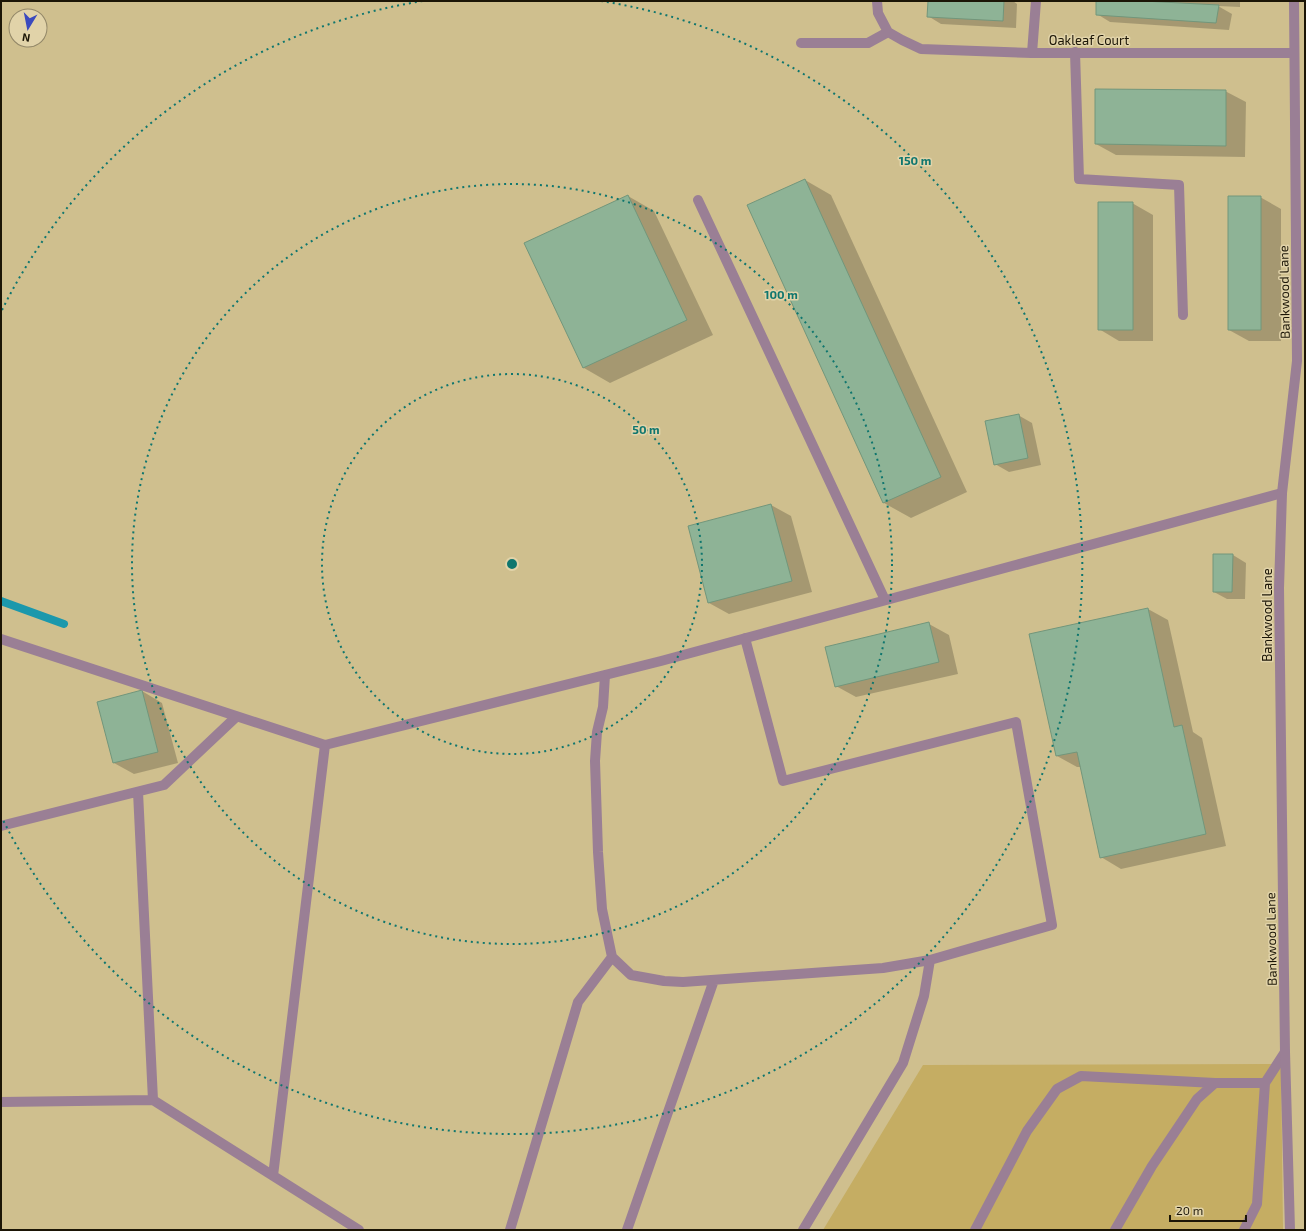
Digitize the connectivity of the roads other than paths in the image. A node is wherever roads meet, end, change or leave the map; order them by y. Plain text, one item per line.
1 (876, 1) edge
2 (1036, 1) edge
3 (1294, 1) edge
4 (888, 32) junction
5 (801, 43) dead end
6 (1075, 52) junction
7 (1032, 53) junction
8 (1294, 53) junction
9 (698, 200) dead end
10 (1183, 314) dead end
11 (1301, 363) edge
12 (1282, 493) junction
13 (885, 600) junction
14 (744, 638) junction
15 (1, 639) edge
16 (605, 675) junction
17 (236, 717) junction
18 (324, 745) junction
19 (138, 792) junction
20 (1, 826) edge
21 (612, 957) junction
22 (930, 960) junction
23 (714, 980) junction
24 (1285, 1052) junction
25 (1215, 1083) junction
26 (1265, 1083) junction
27 (153, 1100) junction
28 (1, 1102) edge
29 (273, 1176) junction
30 (358, 1230) edge
31 (510, 1230) edge
32 (627, 1230) edge
33 (803, 1230) edge
34 (975, 1230) edge
35 (1115, 1230) edge
36 (1244, 1230) edge
37 (1290, 1230) edge

1 - 4 street
2 - 7 street
3 - 8 street, Bankwood Lane
4 - 5 street
4 - 7 street, Oakleaf Court
6 - 7 street, Oakleaf Court
6 - 8 street, Oakleaf Court
6 - 10 street
8 - 11 street, Bankwood Lane
9 - 13 street
11 - 12 street, Bankwood Lane
12 - 13 street
12 - 24 street, Bankwood Lane
13 - 14 street
14 - 16 street
14 - 22 street
15 - 17 street
16 - 18 street
16 - 21 street
17 - 18 street
17 - 19 street
18 - 29 street
19 - 20 street
19 - 27 street
21 - 23 street
21 - 31 street
22 - 23 street
22 - 33 street
23 - 32 street
24 - 26 street
24 - 37 street, Bankwood Lane
25 - 26 street
25 - 34 street
25 - 35 street
26 - 36 street
27 - 28 street
27 - 29 street
29 - 30 street

